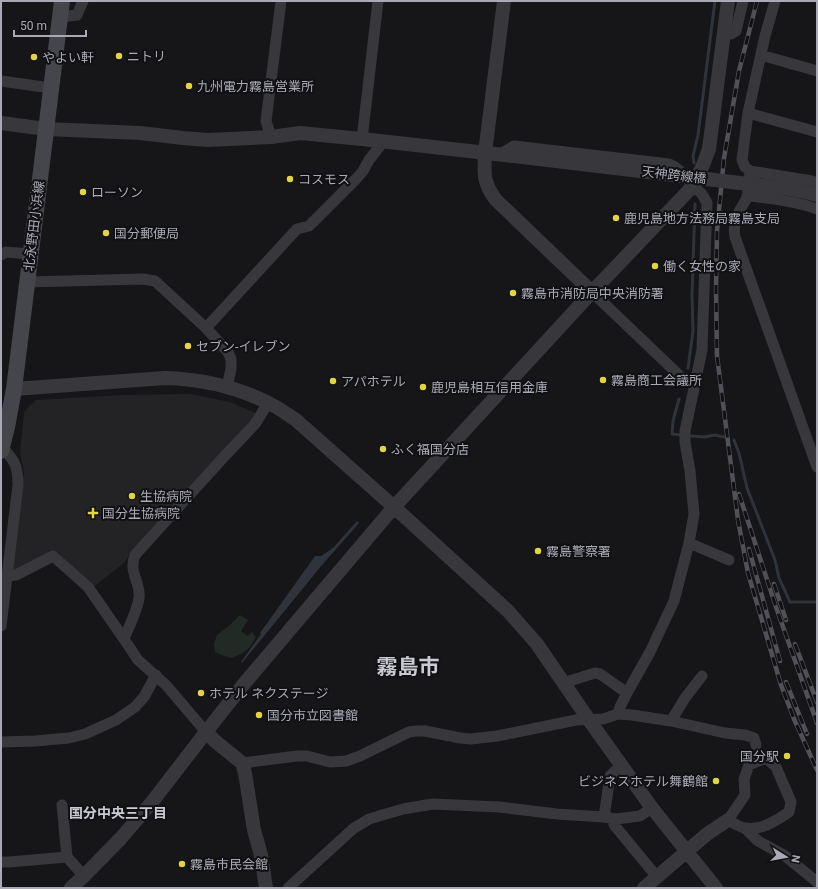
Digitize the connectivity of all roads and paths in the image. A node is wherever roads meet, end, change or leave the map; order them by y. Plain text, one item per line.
1 (83, 1) edge
2 (281, 1) edge
3 (378, 1) edge
4 (504, 1) edge
5 (728, 1) edge
6 (743, 1) edge
7 (775, 1) edge
8 (61, 9) edge
9 (724, 34) junction
10 (761, 55) junction
11 (817, 71) edge
12 (1, 81) edge
13 (51, 88) junction
14 (748, 113) junction
15 (1, 122) edge
16 (46, 129) junction
17 (817, 132) edge
18 (270, 137) junction
19 (362, 139) junction
20 (383, 142) junction
21 (485, 153) junction
22 (499, 155) junction
23 (750, 171) junction
24 (817, 183) edge
25 (692, 186) junction
26 (817, 195) edge
27 (747, 196) junction
28 (817, 209) edge
29 (30, 254) junction
30 (1, 255) edge
31 (27, 282) junction
32 (592, 292) junction
33 (206, 328) junction
34 (695, 385) junction
35 (227, 387) junction
36 (14, 389) junction
37 (268, 403) junction
38 (2, 449) edge
39 (817, 467) edge
40 (394, 507) junction
41 (689, 543) junction
42 (729, 560) dead end
43 (7, 576) junction
44 (1, 626) edge
45 (124, 639) junction
46 (156, 675) junction
47 (702, 676) dead end
48 (563, 683) junction
49 (627, 693) junction
50 (618, 714) junction
51 (589, 720) junction
52 (671, 721) junction
53 (206, 732) junction
54 (1, 742) edge
55 (756, 745) dead end
56 (242, 763) junction
57 (621, 765) junction
58 (62, 805) dead end
59 (652, 808) junction
60 (608, 818) junction
61 (728, 820) junction
62 (745, 828) junction
63 (687, 852) junction
64 (67, 857) junction
65 (1, 862) edge
66 (84, 876) junction
67 (656, 878) junction
68 (817, 882) edge
69 (71, 888) edge
70 (266, 888) edge
71 (288, 888) edge
72 (644, 888) edge
73 (716, 888) edge

1 - 8 street
2 - 18 street
3 - 19 street
4 - 21 street
5 - 9 street
6 - 9 street
7 - 10 street
8 - 13 main road, 北永野田小浜線
9 - 25 street
10 - 11 street
10 - 14 street
12 - 13 street
13 - 16 main road, 北永野田小浜線
14 - 17 street
14 - 23 street
15 - 16 street, 天神跨線橋
16 - 18 street, 天神跨線橋
16 - 29 main road, 北永野田小浜線
18 - 19 street, 天神跨線橋
19 - 20 street, 天神跨線橋
20 - 21 street, 天神跨線橋
20 - 33 street
21 - 22 street, 天神跨線橋
21 - 32 street
22 - 25 street
22 - 26 street, 天神跨線橋, bridge
23 - 24 street
23 - 27 street
25 - 32 street
25 - 34 street
27 - 28 street
27 - 39 street
29 - 30 street
29 - 31 main road, 北永野田小浜線
31 - 33 street
31 - 36 main road, 北永野田小浜線
32 - 34 street
32 - 40 street
33 - 35 street
34 - 41 street
35 - 36 street
35 - 37 street
36 - 38 main road, 北永野田小浜線
37 - 40 street
37 - 45 street
38 - 43 street
40 - 48 street
40 - 53 street
41 - 42 street
41 - 49 street
43 - 44 street
43 - 45 street
45 - 46 street
46 - 53 street
46 - 54 street
47 - 52 street
48 - 49 street
48 - 51 street
49 - 50 street
50 - 51 street
50 - 52 street
51 - 56 street
51 - 57 street
52 - 55 street
53 - 56 street
53 - 66 street
56 - 70 street
57 - 59 street
57 - 60 street
58 - 64 street
59 - 60 street
59 - 63 street
60 - 67 street
60 - 71 street
61 - 62 street
61 - 62 street
61 - 63 street
62 - 68 street
63 - 67 street
63 - 73 street
64 - 65 street
64 - 66 street
66 - 69 street
67 - 72 street

